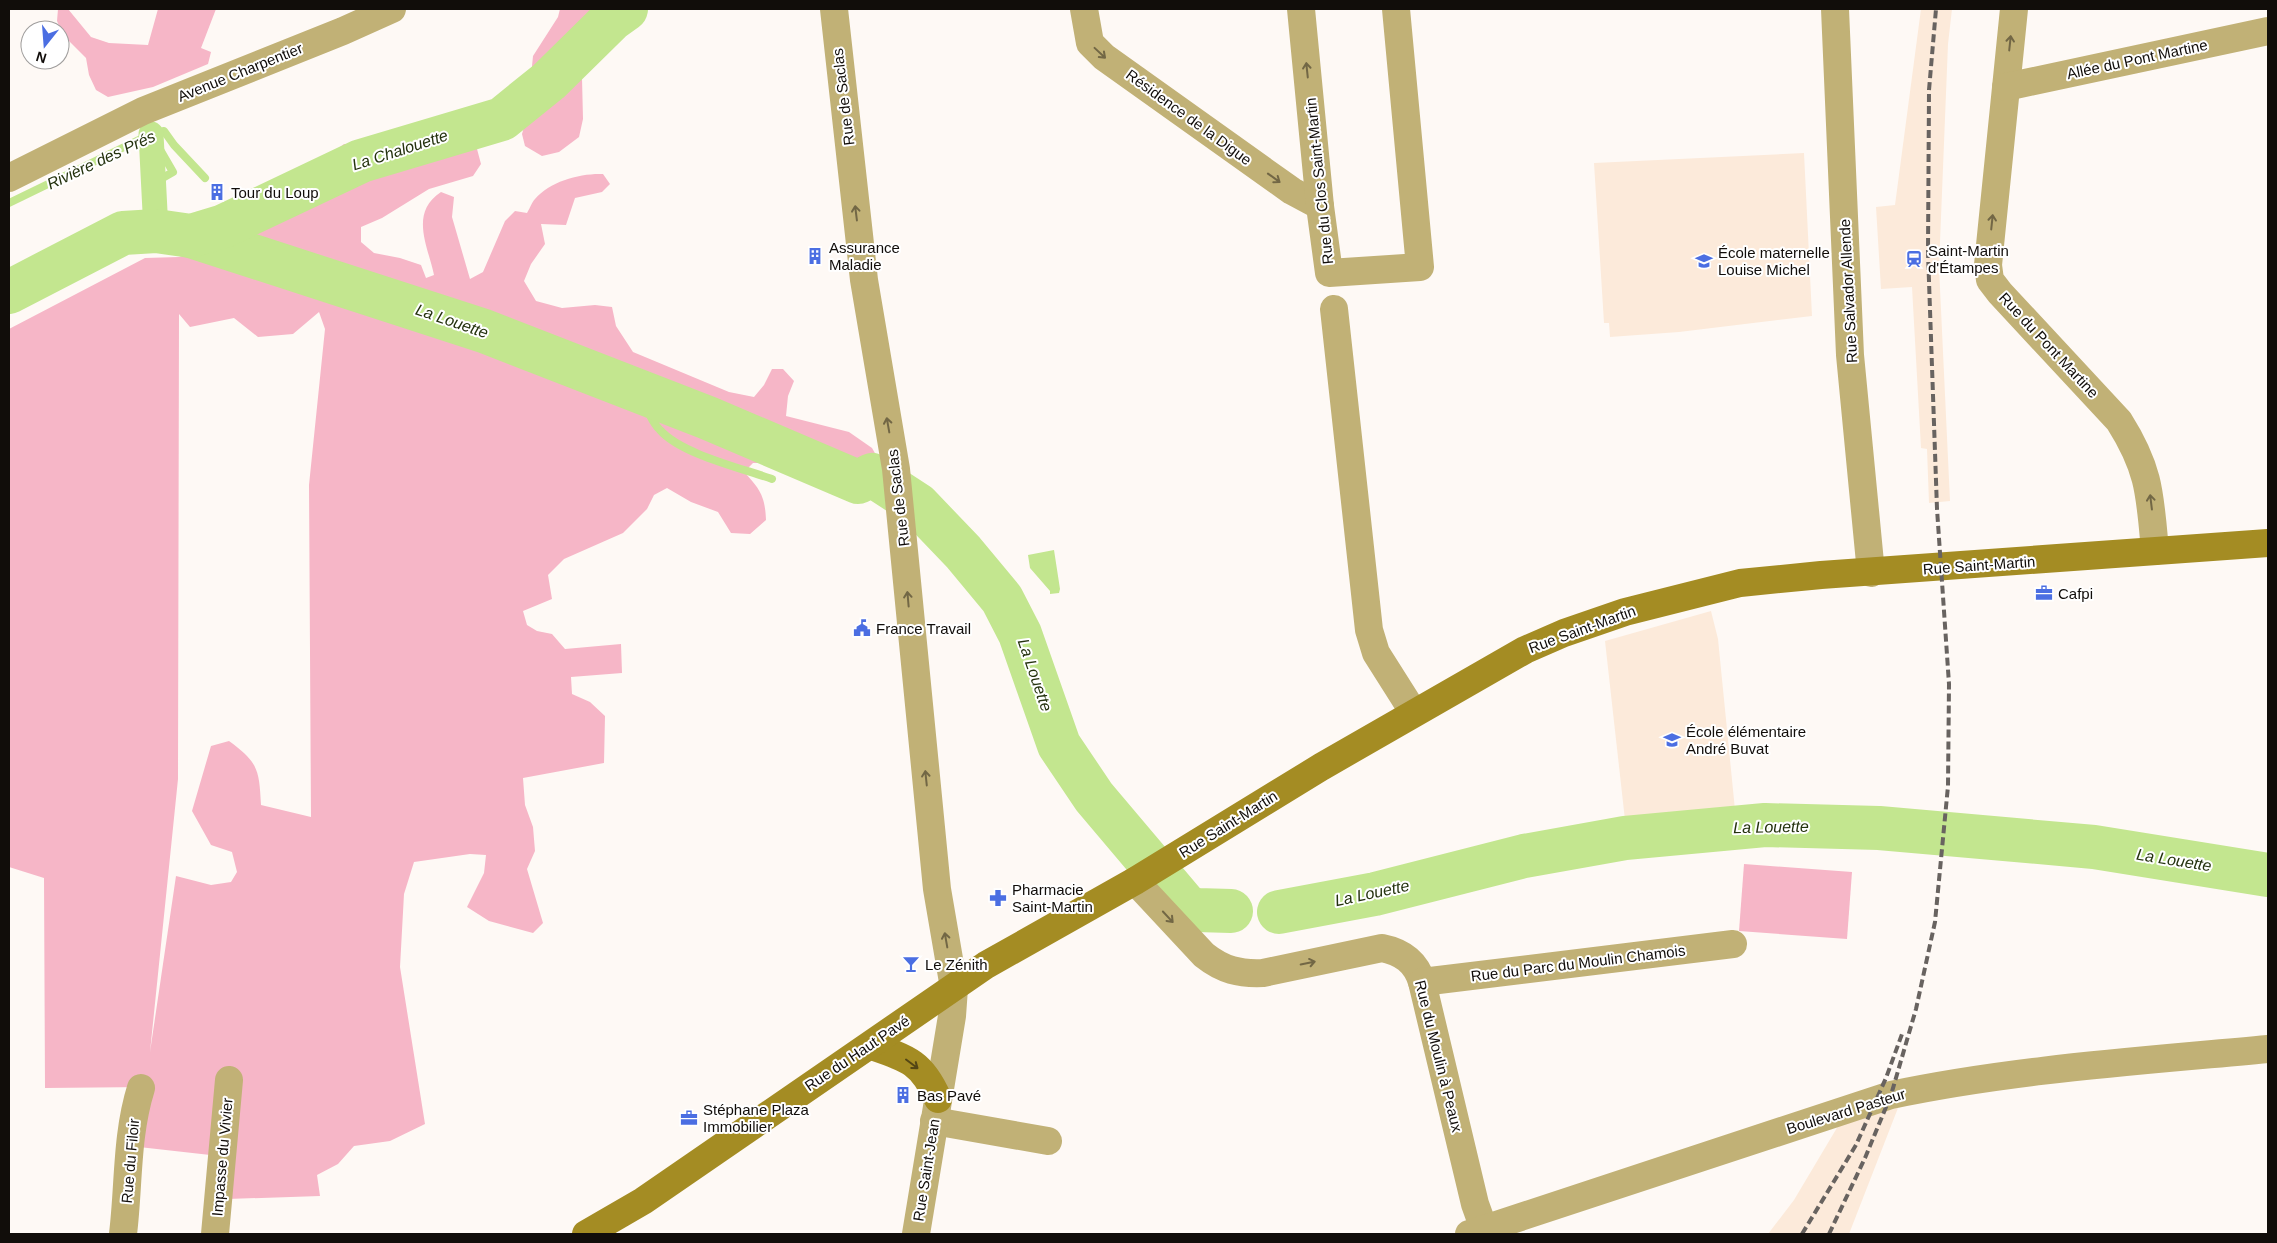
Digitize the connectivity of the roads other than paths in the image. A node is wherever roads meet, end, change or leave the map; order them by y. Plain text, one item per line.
1 (392, 9) edge
2 (834, 9) edge
3 (1084, 9) edge
4 (1301, 9) edge
5 (1396, 9) edge
6 (1835, 9) edge
7 (2014, 9) edge
8 (2268, 31) edge
9 (2006, 87) junction
10 (9, 178) edge
11 (1320, 206) junction
12 (1334, 309) dead end
13 (2268, 542) edge
14 (2156, 551) junction
15 (1871, 573) junction
16 (1414, 714) junction
17 (1137, 880) junction
18 (1734, 944) dead end
19 (1422, 982) junction
20 (954, 988) junction
21 (870, 1046) junction
22 (2268, 1049) edge
23 (230, 1080) dead end
24 (141, 1088) dead end
25 (936, 1110) junction
26 (1048, 1141) dead end
27 (1476, 1232) edge
28 (123, 1234) edge
29 (215, 1234) edge
30 (586, 1234) edge
31 (916, 1234) edge

1 - 10 street, Avenue Charpentier
20 -> 2 street, Rue de Saclas
3 -> 11 street, Résidence de la Digue
11 -> 4 street, Rue du Clos Saint-Martin
5 - 11 street, Rue du Clos Saint-Martin
6 - 15 street, Rue Salvador Allende
9 -> 7 street, Rue du Pont Martine
8 - 9 street, Allée du Pont Martine
14 -> 9 street, Rue du Pont Martine
12 - 16 street
13 - 14 main road, Rue Saint-Martin
14 - 15 main road, Rue Saint-Martin
15 - 16 main road, Rue Saint-Martin
16 - 17 main road, Rue Saint-Martin
17 -> 19 street, Rue du Moulin à Peaux
17 - 20 main road, Rue Saint-Martin
18 - 19 street, Rue du Parc du Moulin Chamois
19 - 27 street, Rue du Moulin à Peaux
20 - 21 main road, Rue du Haut Pavé
20 - 25 street, Rue Saint-Jean
21 -> 25 main road
21 - 30 main road, Rue du Haut Pavé
22 - 27 street, Boulevard Pasteur
23 - 29 street, Impasse du Vivier
24 - 28 street, Rue du Filoir
25 - 26 street
25 - 31 street, Rue Saint-Jean

